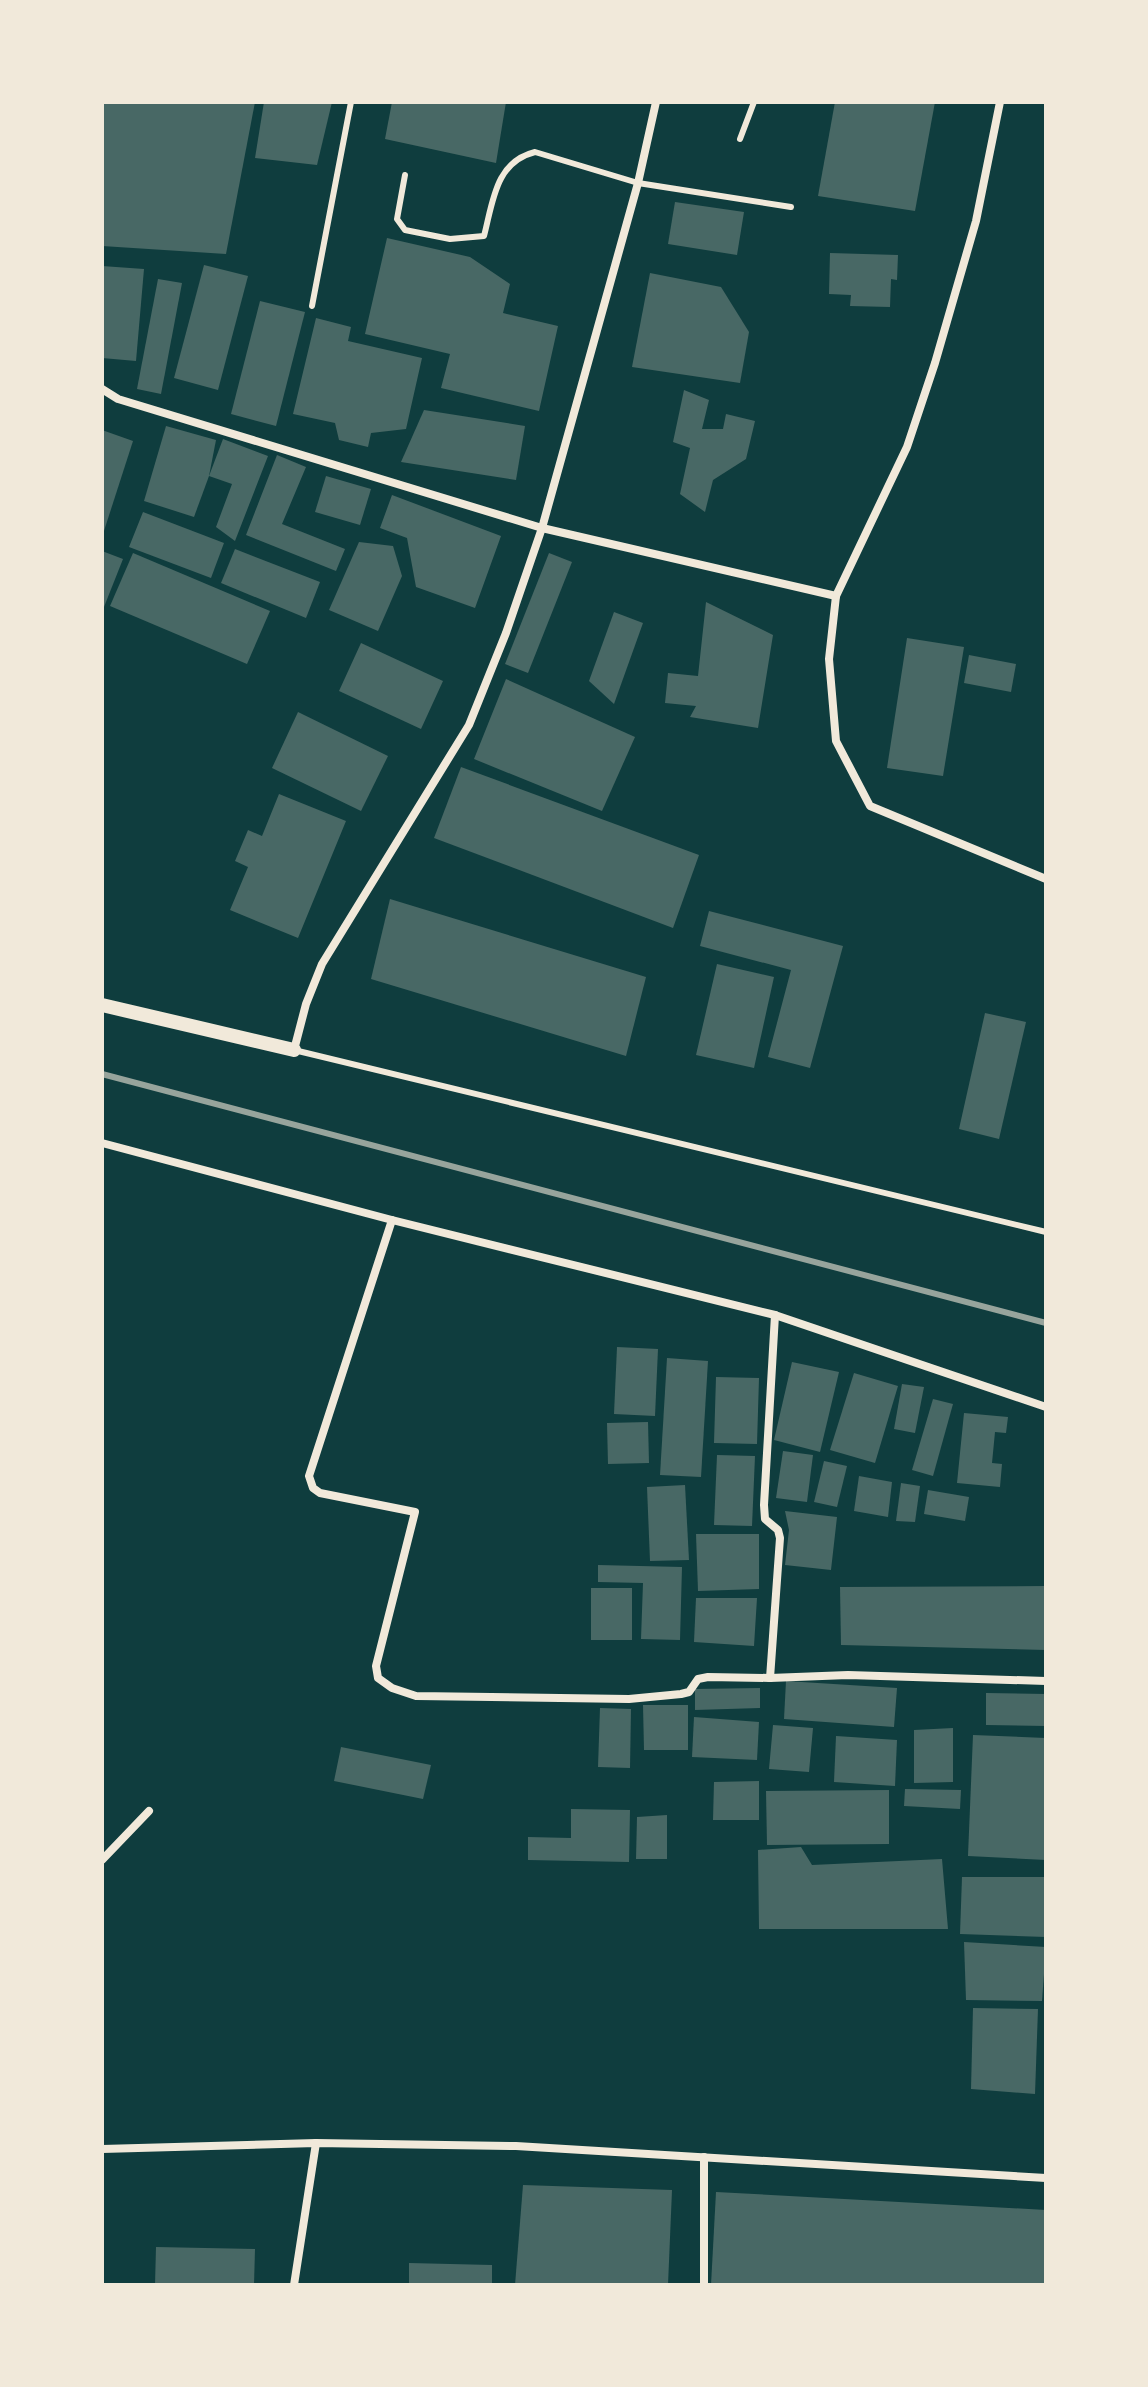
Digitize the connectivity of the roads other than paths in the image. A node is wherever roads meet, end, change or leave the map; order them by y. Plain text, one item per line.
1 (351, 102) edge
2 (656, 102) edge
3 (754, 102) edge
4 (1000, 102) edge
5 (740, 139) dead end
6 (405, 175) dead end
7 (638, 183) junction
8 (791, 207) dead end
9 (312, 306) dead end
10 (102, 389) edge
11 (542, 528) junction
12 (836, 596) junction
13 (1046, 879) edge
14 (102, 1005) edge
15 (294, 1050) junction
16 (102, 1143) edge
17 (392, 1220) junction
18 (1046, 1232) edge
19 (775, 1315) junction
20 (1046, 1407) edge
21 (770, 1678) junction
22 (1046, 1681) edge
23 (149, 1811) dead end
24 (102, 1860) edge
25 (316, 2143) junction
26 (102, 2149) edge
27 (704, 2157) junction
28 (1046, 2178) edge
29 (294, 2285) edge
30 (704, 2285) edge

1 - 9 lane
2 - 7 street
3 - 5 lane
4 - 12 street
6 - 7 lane
7 - 8 lane
7 - 11 street
10 - 11 street
11 - 12 street
11 - 15 street
12 - 13 street
14 - 15 street
15 - 18 lane
16 - 17 street
17 - 19 street
17 - 21 street
19 - 20 street
19 - 21 street
21 - 22 street
23 - 24 street
25 - 26 street
25 - 27 street
25 - 29 street
27 - 28 street
27 - 30 street

